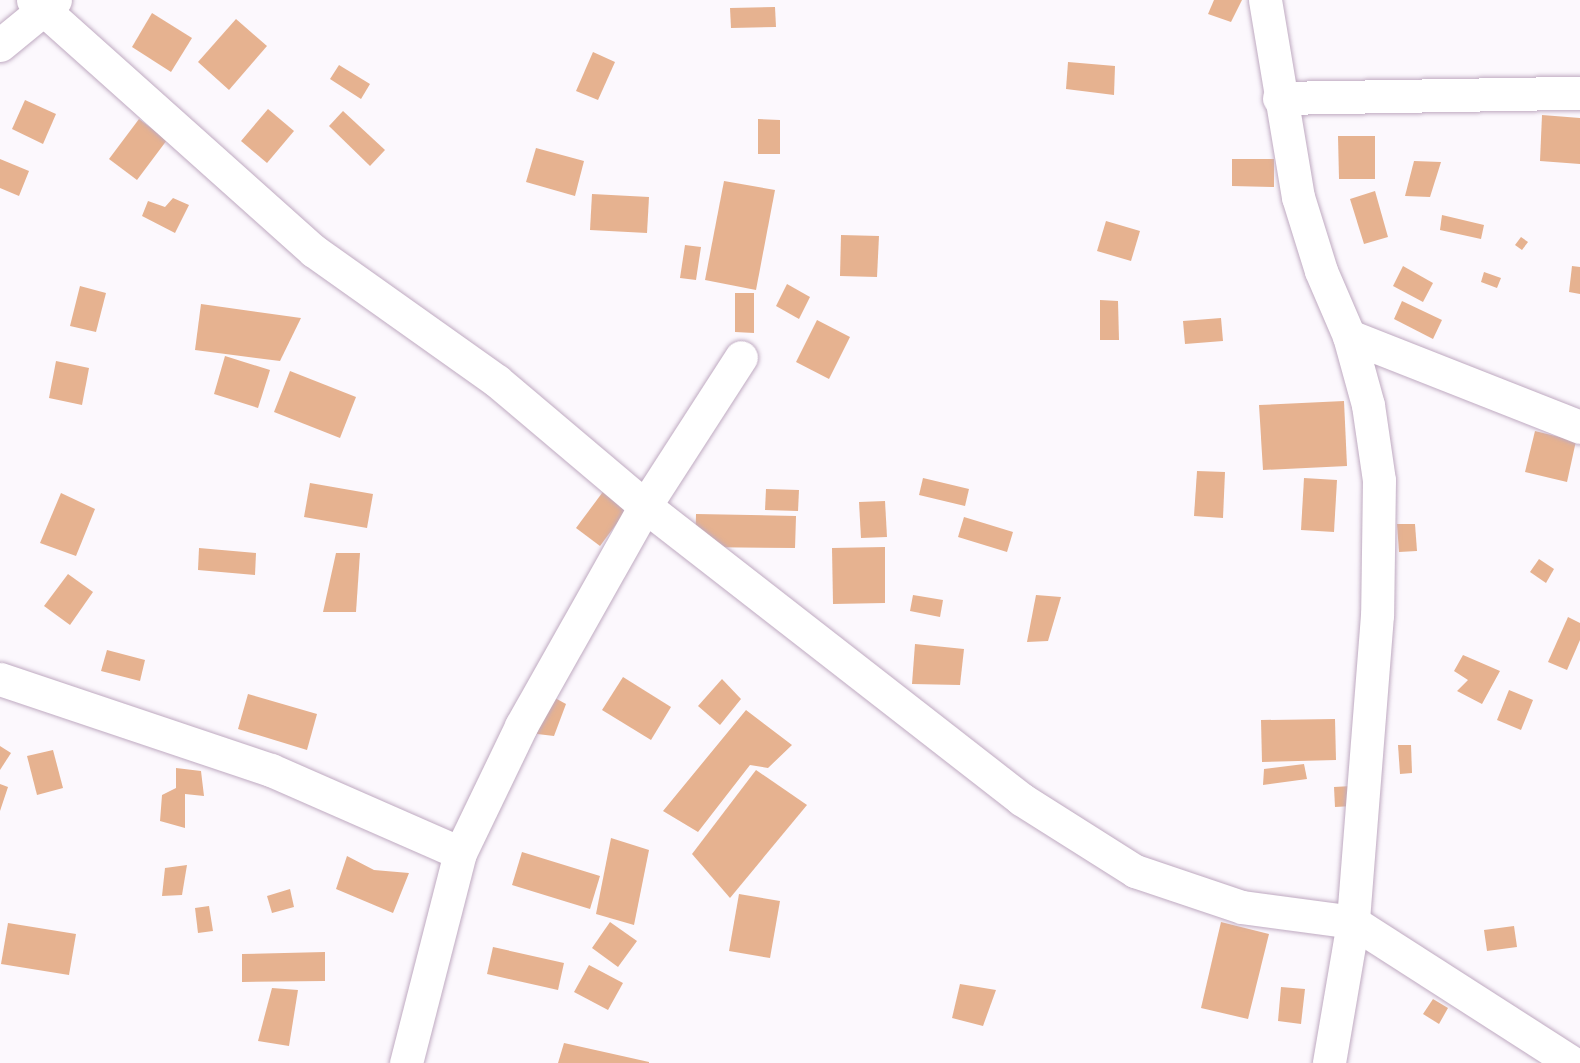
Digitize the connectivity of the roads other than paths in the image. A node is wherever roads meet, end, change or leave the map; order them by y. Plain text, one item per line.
1 (1265, 0) edge
2 (44, 2) edge
3 (0, 45) edge
4 (1580, 93) edge
5 (1279, 98) junction
6 (1349, 336) junction
7 (741, 357) dead end
8 (1580, 427) edge
9 (645, 506) junction
10 (0, 679) edge
11 (460, 854) junction
12 (1353, 922) junction
13 (406, 1063) edge
14 (1329, 1063) edge
15 (1573, 1063) edge

1 - 5 street
2 - 3 street
2 - 9 street
4 - 5 street
5 - 6 street
6 - 8 street
6 - 12 street
7 - 9 street
9 - 11 street
9 - 12 street
10 - 11 street
11 - 13 street
12 - 14 street
12 - 15 street

